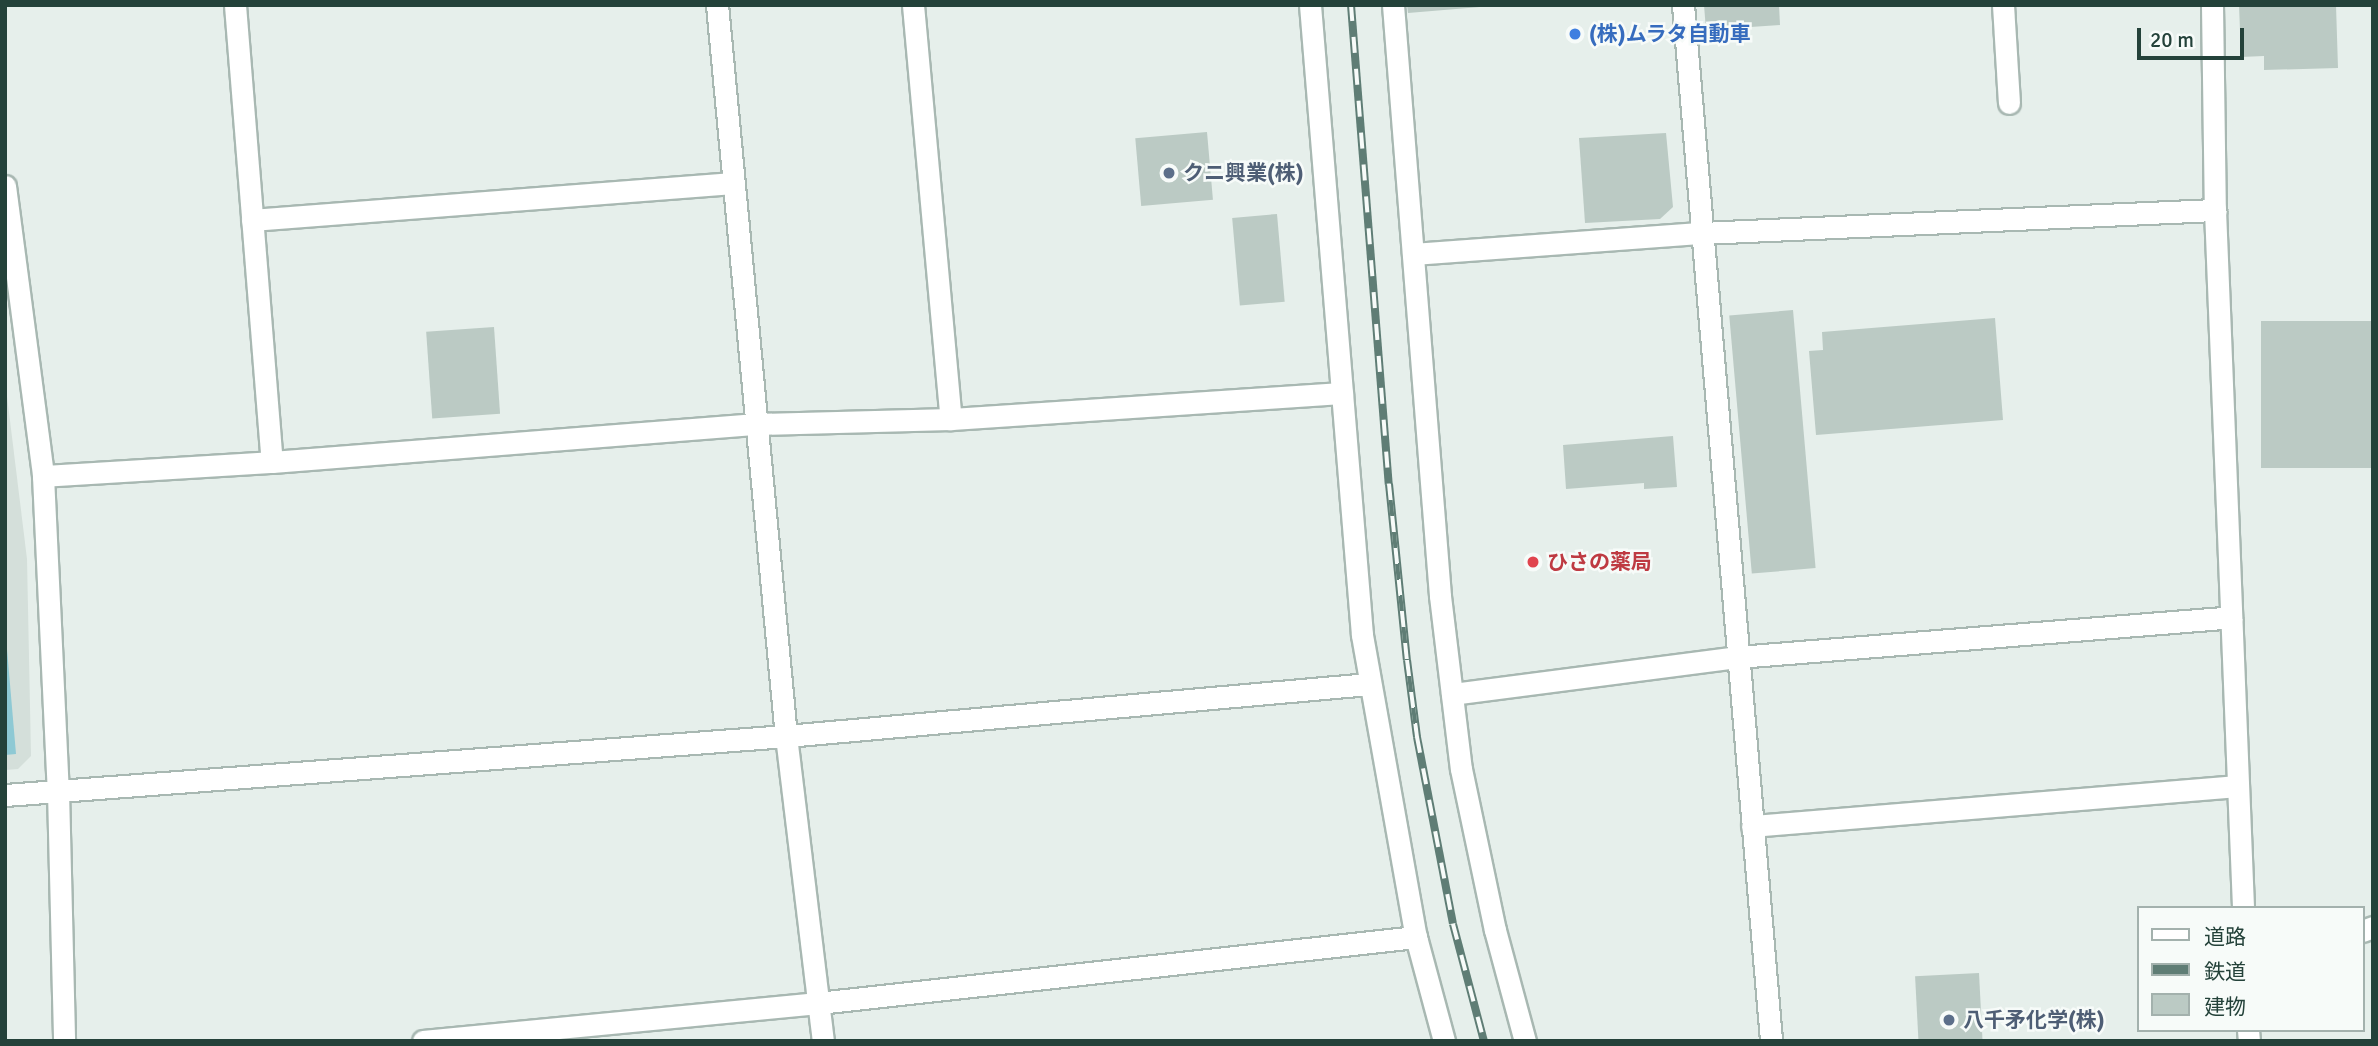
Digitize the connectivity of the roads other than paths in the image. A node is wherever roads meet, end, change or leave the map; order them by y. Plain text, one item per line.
1 (235, 5) edge
2 (717, 5) edge
3 (913, 5) edge
4 (1310, 5) edge
5 (1393, 5) edge
6 (1683, 5) edge
7 (2003, 5) edge
8 (2212, 5) edge
9 (2009, 103) dead end
10 (733, 183) junction
11 (5, 186) edge
12 (2215, 210) junction
13 (252, 220) junction
14 (1702, 233) junction
15 (1413, 254) junction
16 (1342, 393) junction
17 (951, 419) junction
18 (757, 424) junction
19 (272, 462) junction
20 (43, 476) junction
21 (2231, 617) junction
22 (1738, 657) junction
23 (1369, 684) junction
24 (1452, 694) junction
25 (786, 736) junction
26 (2236, 786) junction
27 (58, 791) junction
28 (5, 795) edge
29 (1752, 826) junction
30 (2242, 906) edge
31 (1416, 937) junction
32 (818, 1003) junction
33 (64, 1041) edge
34 (423, 1041) edge
35 (823, 1041) edge
36 (1444, 1041) edge
37 (1525, 1041) edge
38 (1770, 1041) edge

1 - 13 street
2 - 10 street
3 - 17 street
4 - 16 street
5 - 15 street
6 - 14 street
7 - 9 street
8 - 12 street
10 - 13 street
10 - 18 street
11 - 20 street
12 - 14 street
12 - 21 street
13 - 19 street
14 - 15 street
14 - 22 street
15 - 24 street
16 - 17 street
16 - 23 street
17 - 18 street
18 - 19 street
18 - 25 street
19 - 20 street
20 - 27 street
21 - 22 street
21 - 26 street
22 - 24 street
22 - 29 street
23 - 25 street
23 - 31 street
24 - 37 street
25 - 27 street
25 - 32 street
26 - 29 street
26 - 30 street
27 - 28 street
27 - 33 street
29 - 38 street
31 - 32 street
31 - 36 street
32 - 34 street
32 - 35 street

